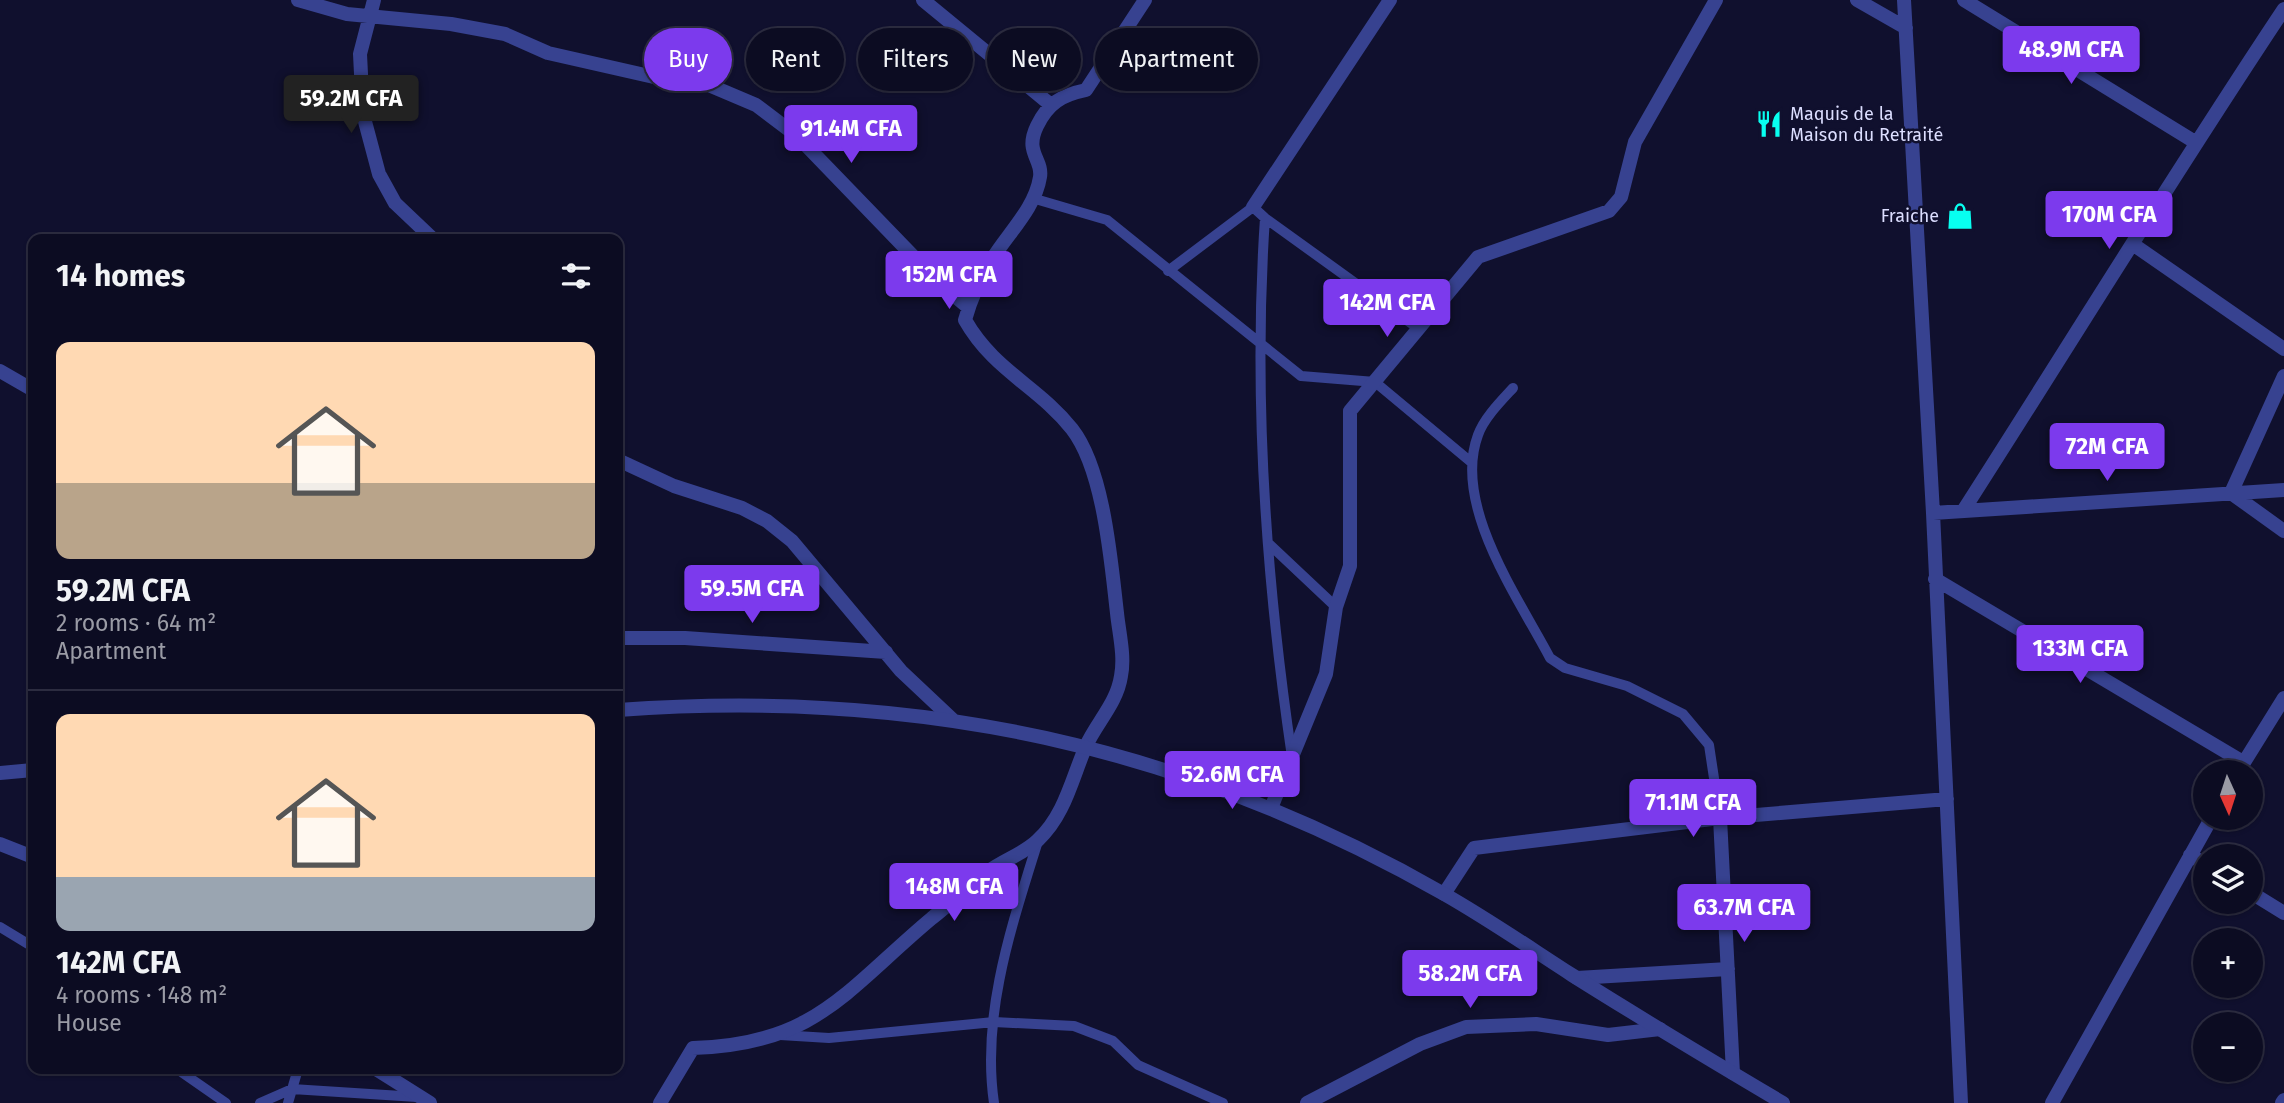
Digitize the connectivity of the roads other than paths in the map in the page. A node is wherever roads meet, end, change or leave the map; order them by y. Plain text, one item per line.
1 (298, 0) edge
2 (374, 0) edge
3 (923, 0) edge
4 (1145, 0) edge
5 (1390, 0) edge
6 (1716, 0) edge
7 (1857, 0) edge
8 (1904, 0) edge
9 (1964, 0) edge
10 (2284, 9) edge
11 (371, 17) junction
12 (1906, 28) junction
13 (1051, 105) junction
14 (2195, 142) junction
15 (1032, 198) junction
16 (1253, 207) junction
17 (1265, 218) junction
18 (428, 234) edge
19 (2134, 245) junction
20 (1168, 271) junction
21 (968, 307) junction
22 (1419, 328) junction
23 (1260, 340) junction
24 (2284, 349) edge
25 (0, 371) edge
26 (2284, 376) edge
27 (1375, 382) junction
28 (28, 387) edge
29 (1513, 388) dead end
30 (623, 462) edge
31 (1471, 462) junction
32 (2284, 490) edge
33 (2231, 492) junction
34 (1963, 511) junction
35 (1933, 513) junction
36 (2284, 531) edge
37 (1269, 544) junction
38 (1935, 579) junction
39 (1336, 607) junction
40 (623, 638) edge
41 (886, 652) junction
42 (2284, 698) edge
43 (623, 709) edge
44 (952, 719) junction
45 (1086, 745) junction
46 (1292, 758) junction
47 (2230, 760) edge
48 (2245, 760) edge
49 (28, 771) edge
50 (0, 774) edge
51 (1947, 799) junction
52 (1271, 808) junction
53 (1720, 818) junction
54 (2204, 830) edge
55 (1038, 840) junction
56 (0, 844) edge
57 (28, 855) edge
58 (2190, 855) junction
59 (2193, 857) edge
60 (1444, 894) junction
61 (2263, 900) edge
62 (2284, 913) edge
63 (0, 927) edge
64 (28, 944) edge
65 (1728, 969) junction
66 (1577, 978) junction
67 (994, 1023) junction
68 (1660, 1029) junction
69 (780, 1035) junction
70 (1733, 1073) junction
71 (184, 1074) edge
72 (297, 1074) edge
73 (384, 1074) edge
74 (292, 1089) junction
75 (426, 1100) edge
76 (226, 1103) edge
77 (260, 1103) edge
78 (288, 1103) edge
79 (660, 1103) edge
80 (994, 1103) edge
81 (1223, 1103) edge
82 (1307, 1103) edge
83 (1783, 1103) edge
84 (1961, 1103) edge
85 (2052, 1103) edge

1 - 11 street
2 - 11 street
3 - 13 street
4 - 13 street
5 - 16 street
6 - 22 street
7 - 12 street
8 - 12 street
9 - 14 street
10 - 14 street
11 - 18 street
11 - 21 street
12 - 35 street
13 - 15 street
14 - 19 street
15 - 20 lane
15 - 21 street
16 - 17 lane
16 - 20 lane
17 - 22 lane
17 - 23 lane
19 - 24 street
19 - 34 street
20 - 23 lane
21 - 45 street
22 - 27 street
23 - 27 lane
23 - 37 lane
25 - 28 street
26 - 33 street
27 - 31 lane
27 - 39 street
29 - 31 lane
30 - 41 street
31 - 53 lane
32 - 33 street
33 - 34 street
33 - 36 street
34 - 35 street
35 - 38 street
37 - 39 lane
37 - 46 lane
38 - 47 street
38 - 51 street
39 - 46 street
40 - 41 street
41 - 44 street
42 - 48 street
43 - 44 street
44 - 45 street
45 - 52 street
45 - 55 street
46 - 52 street
49 - 50 street
51 - 53 street
51 - 84 street
52 - 60 street
53 - 60 street
53 - 65 street
54 - 58 street
55 - 67 lane
55 - 69 street
56 - 57 street
58 - 59 street
58 - 85 street
60 - 66 street
61 - 62 street
63 - 64 lane
65 - 66 street
65 - 70 street
66 - 68 street
67 - 69 lane
67 - 80 lane
67 - 81 lane
68 - 70 street
68 - 82 street
69 - 79 street
70 - 83 street
71 - 76 lane
72 - 74 lane
73 - 75 street
74 - 75 lane
74 - 77 lane
74 - 78 lane

